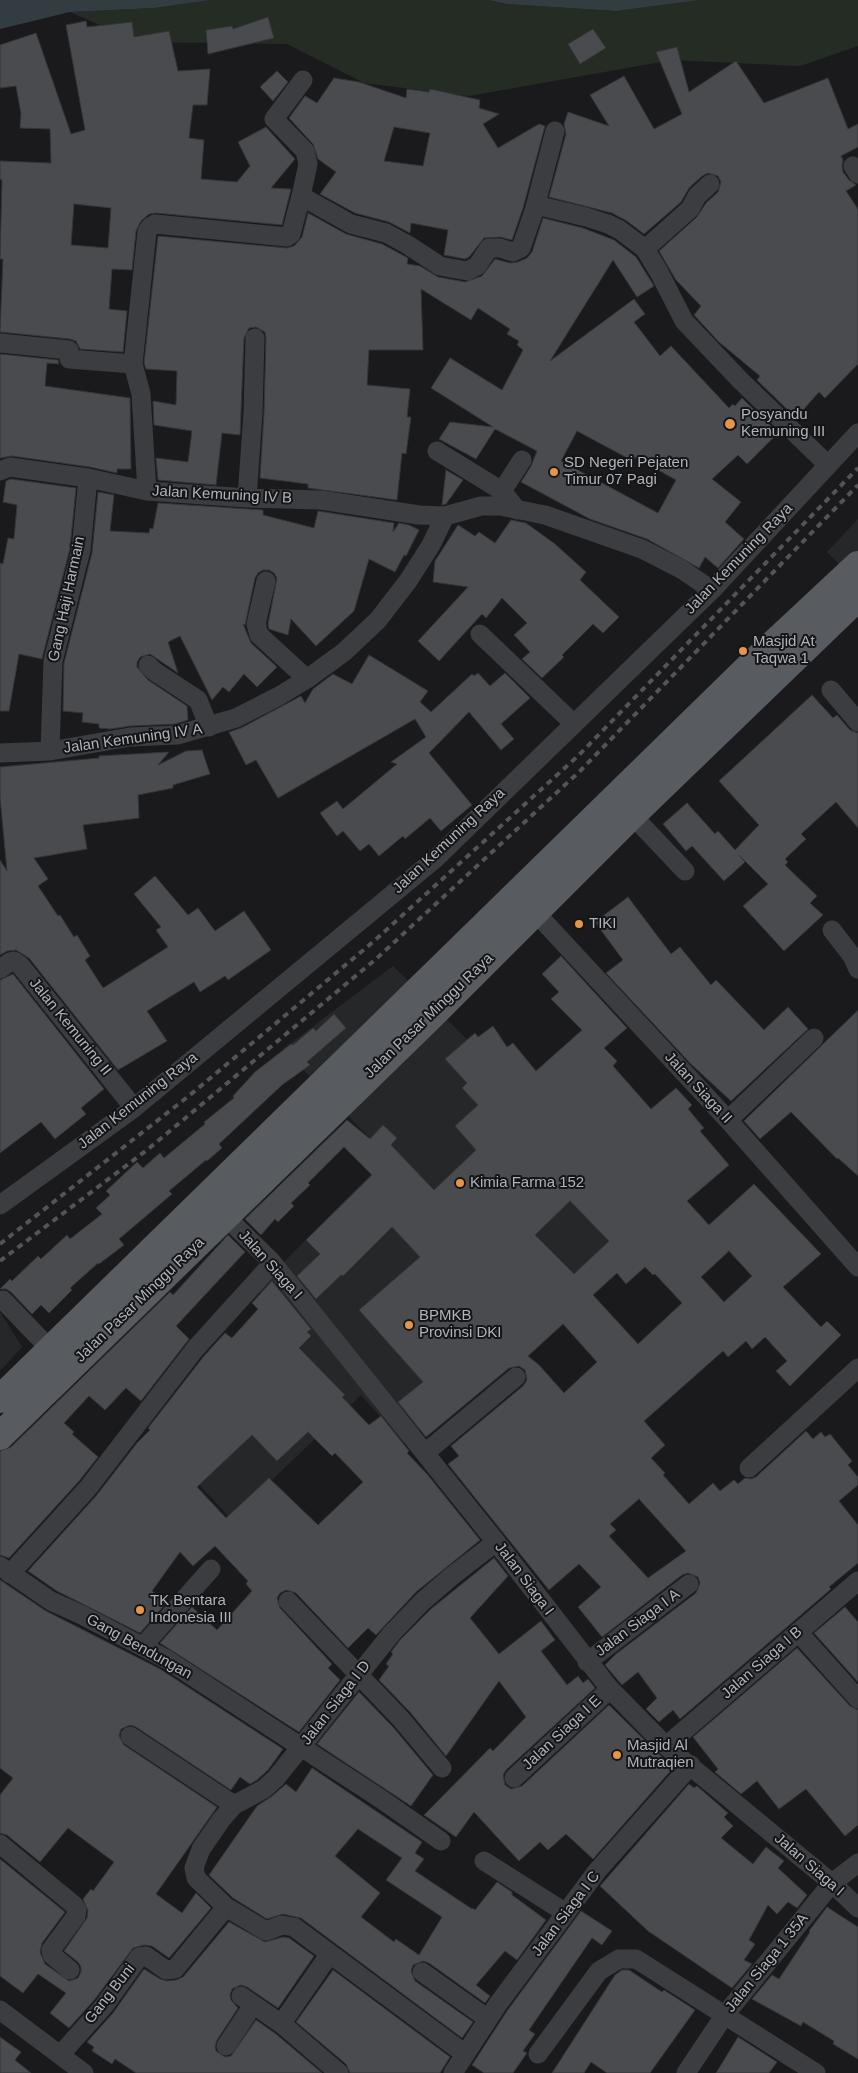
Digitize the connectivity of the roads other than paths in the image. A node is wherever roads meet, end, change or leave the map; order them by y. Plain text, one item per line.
1 (303, 80) dead end
2 (555, 131) dead end
3 (710, 184) dead end
4 (301, 196) junction
5 (536, 205) junction
6 (645, 249) junction
7 (255, 338) dead end
8 (0, 343) edge
9 (134, 364) junction
10 (858, 433) edge
11 (437, 451) dead end
12 (522, 460) dead end
13 (828, 465) junction
14 (0, 471) edge
15 (88, 478) junction
16 (147, 491) junction
17 (502, 491) junction
18 (247, 498) junction
19 (517, 510) junction
20 (446, 516) junction
21 (858, 565) edge
22 (266, 581) dead end
23 (712, 590) junction
24 (858, 597) edge
25 (480, 634) dead end
26 (148, 665) dead end
27 (307, 679) junction
28 (831, 690) dead end
29 (858, 722) edge
30 (573, 723) junction
31 (209, 727) junction
32 (50, 751) junction
33 (0, 753) edge
34 (642, 827) junction
35 (685, 871) dead end
36 (540, 917) junction
37 (832, 930) dead end
38 (0, 969) edge
39 (858, 969) edge
40 (814, 1038) dead end
41 (134, 1108) junction
42 (728, 1120) junction
43 (0, 1205) edge
44 (233, 1224) junction
45 (272, 1262) junction
46 (858, 1267) edge
47 (2, 1300) dead end
48 (50, 1349) junction
49 (858, 1368) edge
50 (516, 1377) dead end
51 (0, 1399) edge
52 (0, 1436) edge
53 (425, 1453) junction
54 (750, 1468) dead end
55 (496, 1542) junction
56 (211, 1568) dead end
57 (6, 1571) edge
58 (858, 1581) edge
59 (689, 1584) dead end
60 (288, 1601) dead end
61 (798, 1632) junction
62 (143, 1646) junction
63 (587, 1662) junction
64 (358, 1674) junction
65 (610, 1689) junction
66 (858, 1699) edge
67 (130, 1736) dead end
68 (666, 1746) junction
69 (301, 1747) junction
70 (691, 1765) junction
71 (442, 1768) dead end
72 (514, 1778) dead end
73 (234, 1805) junction
74 (441, 1841) dead end
75 (0, 1844) edge
76 (484, 1861) dead end
77 (858, 1862) edge
78 (832, 1883) junction
79 (226, 1907) junction
80 (858, 1908) edge
81 (566, 1913) junction
82 (329, 1955) junction
83 (70, 1970) dead end
84 (422, 1972) dead end
85 (0, 2010) edge
86 (724, 2016) junction
87 (488, 2019) junction
88 (283, 2025) junction
89 (226, 2046) dead end
90 (465, 2054) junction
91 (538, 2054) dead end
92 (60, 2055) junction
93 (84, 2073) edge
94 (339, 2073) edge
95 (453, 2073) edge
96 (686, 2073) edge
97 (816, 2073) edge

1 - 4 street
2 - 5 street
3 - 6 street
4 - 5 street
4 - 9 street
5 - 6 street
6 - 13 street
7 - 18 street
8 - 9 street
9 - 16 street
10 - 13 street, Jalan Kemuning Raya
11 - 17 street
12 - 17 street
13 - 23 street, Jalan Kemuning Raya
14 - 15 street, Jalan Kemuning IV B
15 - 16 street, Jalan Kemuning IV B
15 - 32 street, Gang Haji Harmain
16 - 18 street, Jalan Kemuning IV B
17 - 19 street
18 - 20 street, Jalan Kemuning IV B
19 - 20 street, Jalan Kemuning IV B
19 - 23 street, Jalan Kemuning IV B
20 - 27 street, Jalan Kemuning IV A
21 - 48 main road, Jalan Pasar Minggu Raya
22 - 27 street
23 - 30 street, Jalan Kemuning Raya
24 - 34 main road, Jalan Pasar Minggu Raya
25 - 30 street
26 - 31 street
27 - 31 street, Jalan Kemuning IV A
28 - 29 street
30 - 41 street, Jalan Kemuning Raya
31 - 32 street, Jalan Kemuning IV A
32 - 33 street, Jalan Kemuning IV A
34 - 35 street
34 - 36 main road, Jalan Pasar Minggu Raya
36 - 42 street, Jalan Siaga II
36 - 44 main road, Jalan Pasar Minggu Raya
37 - 39 street
38 - 41 street, Jalan Kemuning II
40 - 42 street
41 - 43 street, Jalan Kemuning Raya
42 - 46 street, Jalan Siaga II
44 - 45 street, Jalan Siaga I
44 - 52 main road, Jalan Pasar Minggu Raya
45 - 53 street, Jalan Siaga I
45 - 57 street
47 - 48 street
48 - 51 main road, Jalan Pasar Minggu Raya
49 - 54 street
50 - 53 street
53 - 55 street, Jalan Siaga I
55 - 63 street, Jalan Siaga I
55 - 64 street, Jalan Siaga I D
56 - 62 street
57 - 62 street, Gang Bendungan
58 - 61 street, Jalan Siaga I B
59 - 63 street, Jalan Siaga I A
60 - 64 street
61 - 66 street
61 - 68 street, Jalan Siaga I B
62 - 69 street, Gang Bendungan
63 - 65 street, Jalan Siaga I
64 - 69 street, Jalan Siaga I D
64 - 71 street
65 - 68 street, Jalan Siaga I
65 - 72 street, Jalan Siaga I E
67 - 73 street
68 - 70 street, Jalan Siaga I
69 - 73 street, Jalan Siaga I D
69 - 74 street, Gang Bendungan
70 - 78 street, Jalan Siaga I
70 - 81 street, Jalan Siaga I C
73 - 79 street, Jalan Siaga I D
75 - 83 street
76 - 81 street
77 - 78 street, Jalan Siaga 1 35A
78 - 80 street, Jalan Siaga I
78 - 86 street, Jalan Siaga 1 35A
79 - 82 street
79 - 92 street, Gang Buni
81 - 87 street, Jalan Siaga I C
82 - 88 street
82 - 90 street
84 - 87 street
85 - 92 street
86 - 91 street
86 - 96 street, Jalan Siaga 1 35A
86 - 97 street
87 - 90 street, Jalan Siaga I C
88 - 89 street
88 - 94 street
90 - 95 street, Jalan Siaga I C
92 - 93 street

